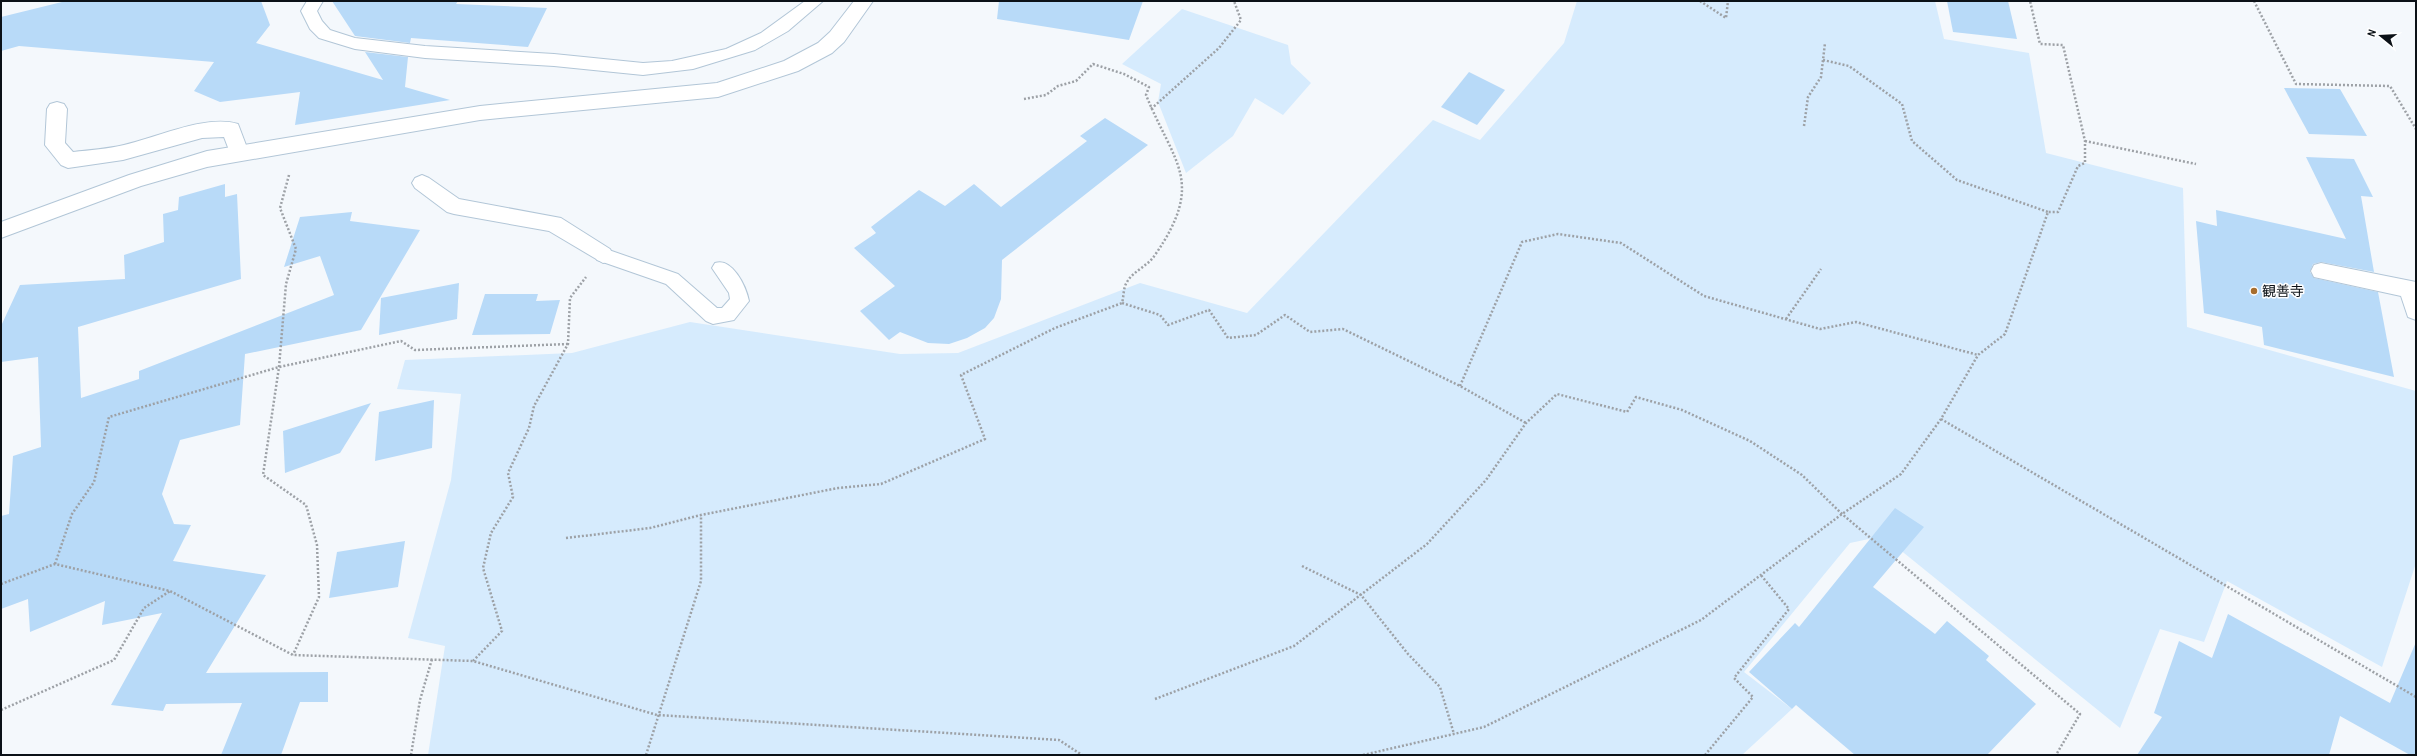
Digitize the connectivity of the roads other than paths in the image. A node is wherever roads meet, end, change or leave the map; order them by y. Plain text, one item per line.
1 (315, 1) edge
2 (815, 1) edge
3 (864, 1) edge
4 (57, 109) dead end
5 (239, 153) junction
6 (422, 183) dead end
7 (1, 230) edge
8 (603, 255) joint
9 (721, 268) dead end
10 (2321, 271) dead end
11 (2416, 311) edge

1 - 2 lane
3 - 5 street
4 - 5 street
5 - 7 street
6 - 8 street
8 - 9 lane
10 - 11 street

